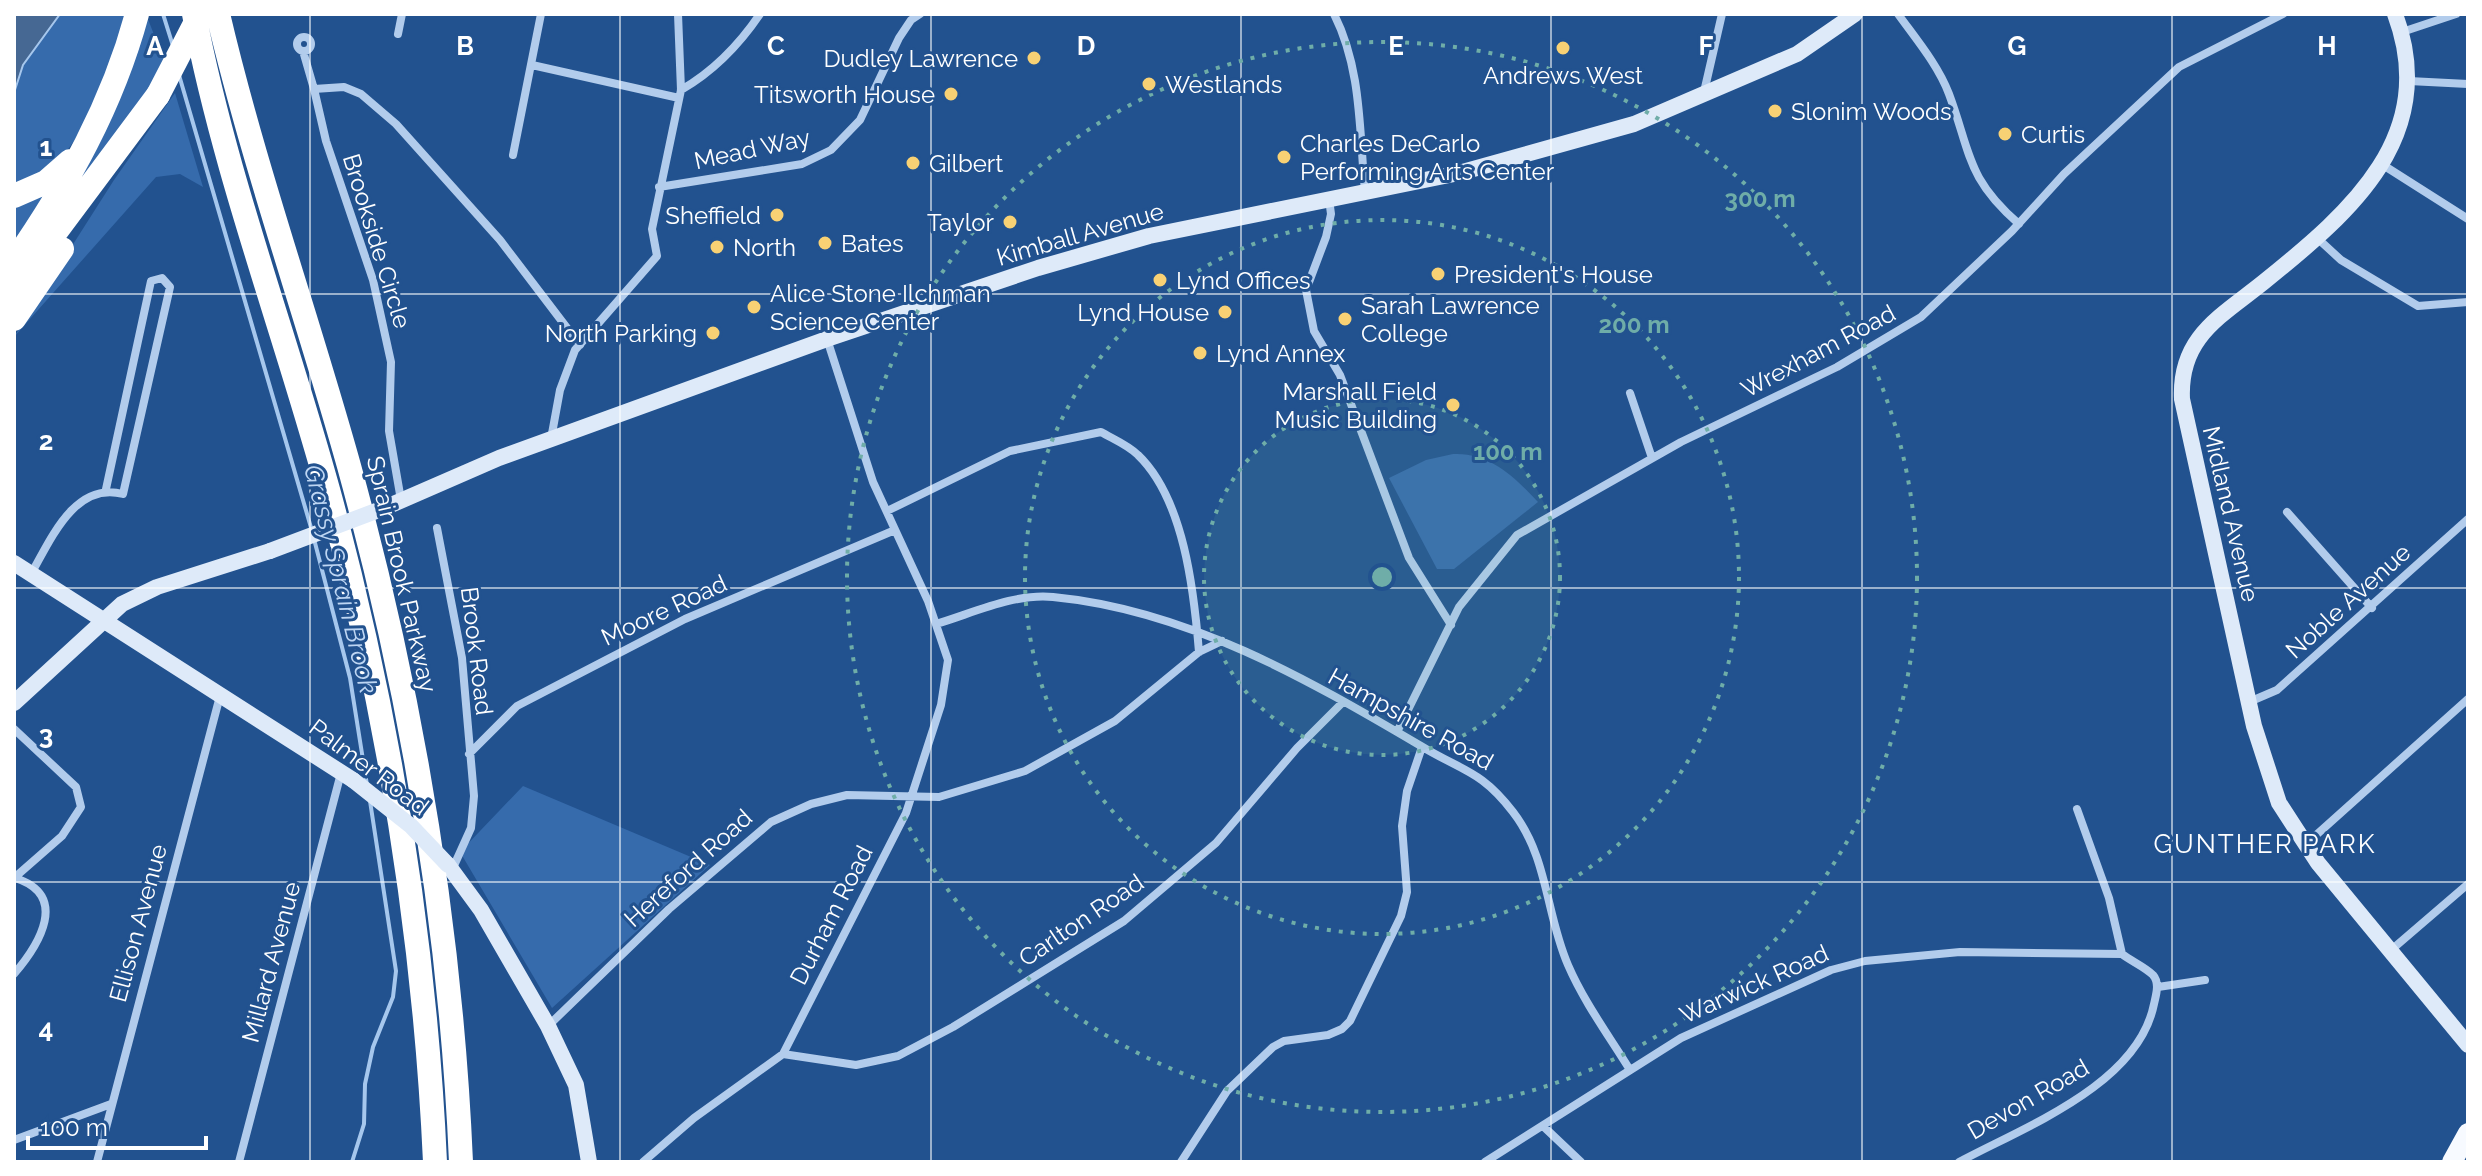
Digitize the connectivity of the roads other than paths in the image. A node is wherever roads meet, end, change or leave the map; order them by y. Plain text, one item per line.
1 (137, 14) edge
2 (197, 14) edge
3 (218, 14) edge
4 (402, 14) edge
5 (541, 14) edge
6 (678, 14) edge
7 (760, 14) edge
8 (920, 14) edge
9 (1334, 14) edge
10 (1722, 14) edge
11 (1855, 14) edge
12 (1898, 14) edge
13 (2283, 14) edge
14 (2395, 14) edge
15 (2456, 14) edge
16 (2402, 32) junction
17 (398, 34) dead end
18 (303, 51) dead end
19 (532, 65) junction
20 (2409, 81) junction
21 (2468, 84) edge
22 (314, 89) junction
23 (680, 94) junction
24 (1703, 97) junction
25 (92, 134) junction
26 (126, 140) junction
27 (513, 155) dead end
28 (2383, 165) junction
29 (659, 187) junction
30 (1365, 191) junction
31 (14, 196) edge
32 (1329, 198) junction
33 (2468, 219) edge
34 (2019, 224) junction
35 (2316, 237) junction
36 (14, 262) edge
37 (14, 288) edge
38 (2468, 302) edge
39 (14, 319) edge
40 (827, 339) junction
41 (580, 345) junction
42 (1630, 393) dead end
43 (123, 412) junction
44 (141, 416) junction
45 (550, 442) junction
46 (1652, 458) junction
47 (106, 489) junction
48 (401, 501) junction
49 (887, 511) junction
50 (2287, 512) dead end
51 (2468, 519) edge
52 (437, 528) dead end
53 (895, 530) junction
54 (14, 563) edge
55 (31, 574) junction
56 (2372, 608) junction
57 (104, 621) junction
58 (936, 624) junction
59 (1451, 625) junction
60 (1198, 631) junction
61 (1222, 641) junction
62 (1199, 652) junction
63 (220, 695) junction
64 (2468, 699) edge
65 (1343, 702) junction
66 (2249, 702) junction
67 (14, 703) edge
68 (14, 729) edge
69 (1398, 730) junction
70 (1422, 747) junction
71 (469, 754) junction
72 (347, 776) junction
73 (911, 797) junction
74 (2077, 809) dead end
75 (2305, 845) junction
76 (450, 868) junction
77 (15, 878) edge
78 (2468, 884) edge
79 (2390, 951) junction
80 (2122, 954) junction
81 (14, 974) edge
82 (2205, 980) dead end
83 (2158, 987) junction
84 (548, 1026) junction
85 (791, 1040) junction
86 (2468, 1045) edge
87 (783, 1054) junction
88 (803, 1058) junction
89 (1630, 1070) junction
90 (111, 1104) junction
91 (1543, 1126) junction
92 (2468, 1133) edge
93 (14, 1140) edge
94 (2452, 1161) edge
95 (97, 1162) edge
96 (239, 1162) edge
97 (435, 1162) edge
98 (461, 1162) edge
99 (589, 1162) edge
100 (643, 1162) edge
101 (1181, 1162) edge
102 (1485, 1162) edge
103 (1581, 1162) edge
104 (1959, 1162) edge

1 - 25 highway
2 - 26 highway, bridge
2 - 97 highway
3 - 98 highway, Sprain Brook Parkway
4 - 17 street
5 - 19 street
6 - 23 street
7 - 23 street
8 - 29 street, Mead Way
9 - 30 street
10 - 24 street
11 - 24 street, Kimball Avenue
12 - 34 street
13 - 34 street, Wrexham Road
14 - 16 street, Midland Avenue
15 - 16 street
16 - 20 street, Midland Avenue
18 - 22 street, Brookside Circle
19 - 23 street
19 - 27 street
20 - 21 street
20 - 28 street, Midland Avenue
22 - 41 street
22 - 48 street, Brookside Circle
23 - 29 street
24 - 30 street, Kimball Avenue
25 - 31 highway
25 - 36 highway
26 - 37 highway
26 - 39 highway
28 - 33 street
28 - 35 street, Midland Avenue
29 - 41 street
30 - 32 street, Kimball Avenue
32 - 40 street, Kimball Avenue
32 - 59 street
34 - 46 street, Wrexham Road
35 - 38 street
35 - 66 street, Midland Avenue
40 - 45 street, Kimball Avenue
40 - 49 street
41 - 45 street
42 - 46 street
43 - 44 street
43 - 44 street
43 - 47 street
44 - 47 street
45 - 48 street, Kimball Avenue
46 - 59 street, Wrexham Road
47 - 55 street
48 - 57 street, Kimball Avenue, bridge
49 - 53 street
49 - 60 street
50 - 56 street
51 - 56 street, Noble Avenue
52 - 71 street, Brook Road
53 - 58 street
53 - 71 street, Moore Road
54 - 55 street, Palmer Road
55 - 57 street, Palmer Road
56 - 66 street, Noble Avenue
57 - 63 street, Palmer Road
57 - 67 street, Kimball Avenue
58 - 60 street, Hampshire Road
58 - 73 street, Durham Road
59 - 69 street, Wrexham Road
60 - 61 street, Hampshire Road
60 - 62 street
61 - 62 street, Hereford Road
61 - 65 street, Hampshire Road
62 - 73 street, Hereford Road
63 - 72 street, Palmer Road
63 - 90 street, Ellison Avenue
64 - 75 street
65 - 69 street, Hampshire Road
65 - 88 street, Carlton Road
66 - 75 street, Midland Avenue
68 - 77 street
69 - 70 street, Hampshire Road
70 - 89 street, Hampshire Road
70 - 101 street
71 - 76 street, Brook Road
72 - 76 street, Palmer Road, bridge
72 - 96 street, Millard Avenue
73 - 84 street, Hereford Road
73 - 85 street, Durham Road
74 - 80 street
75 - 79 street, Midland Avenue
76 - 84 street, Palmer Road
77 - 81 street
78 - 79 street
79 - 86 street, Midland Avenue
80 - 83 street
80 - 89 street, Warwick Road
82 - 83 street
83 - 104 street, Devon Road
84 - 99 street, Palmer Road
85 - 87 street, Durham Road
85 - 88 street
87 - 88 street, Carlton Road
87 - 100 street, Durham Road
89 - 91 street, Warwick Road
90 - 93 street
90 - 95 street, Ellison Avenue
91 - 102 street, Warwick Road
91 - 103 street
92 - 94 main road

